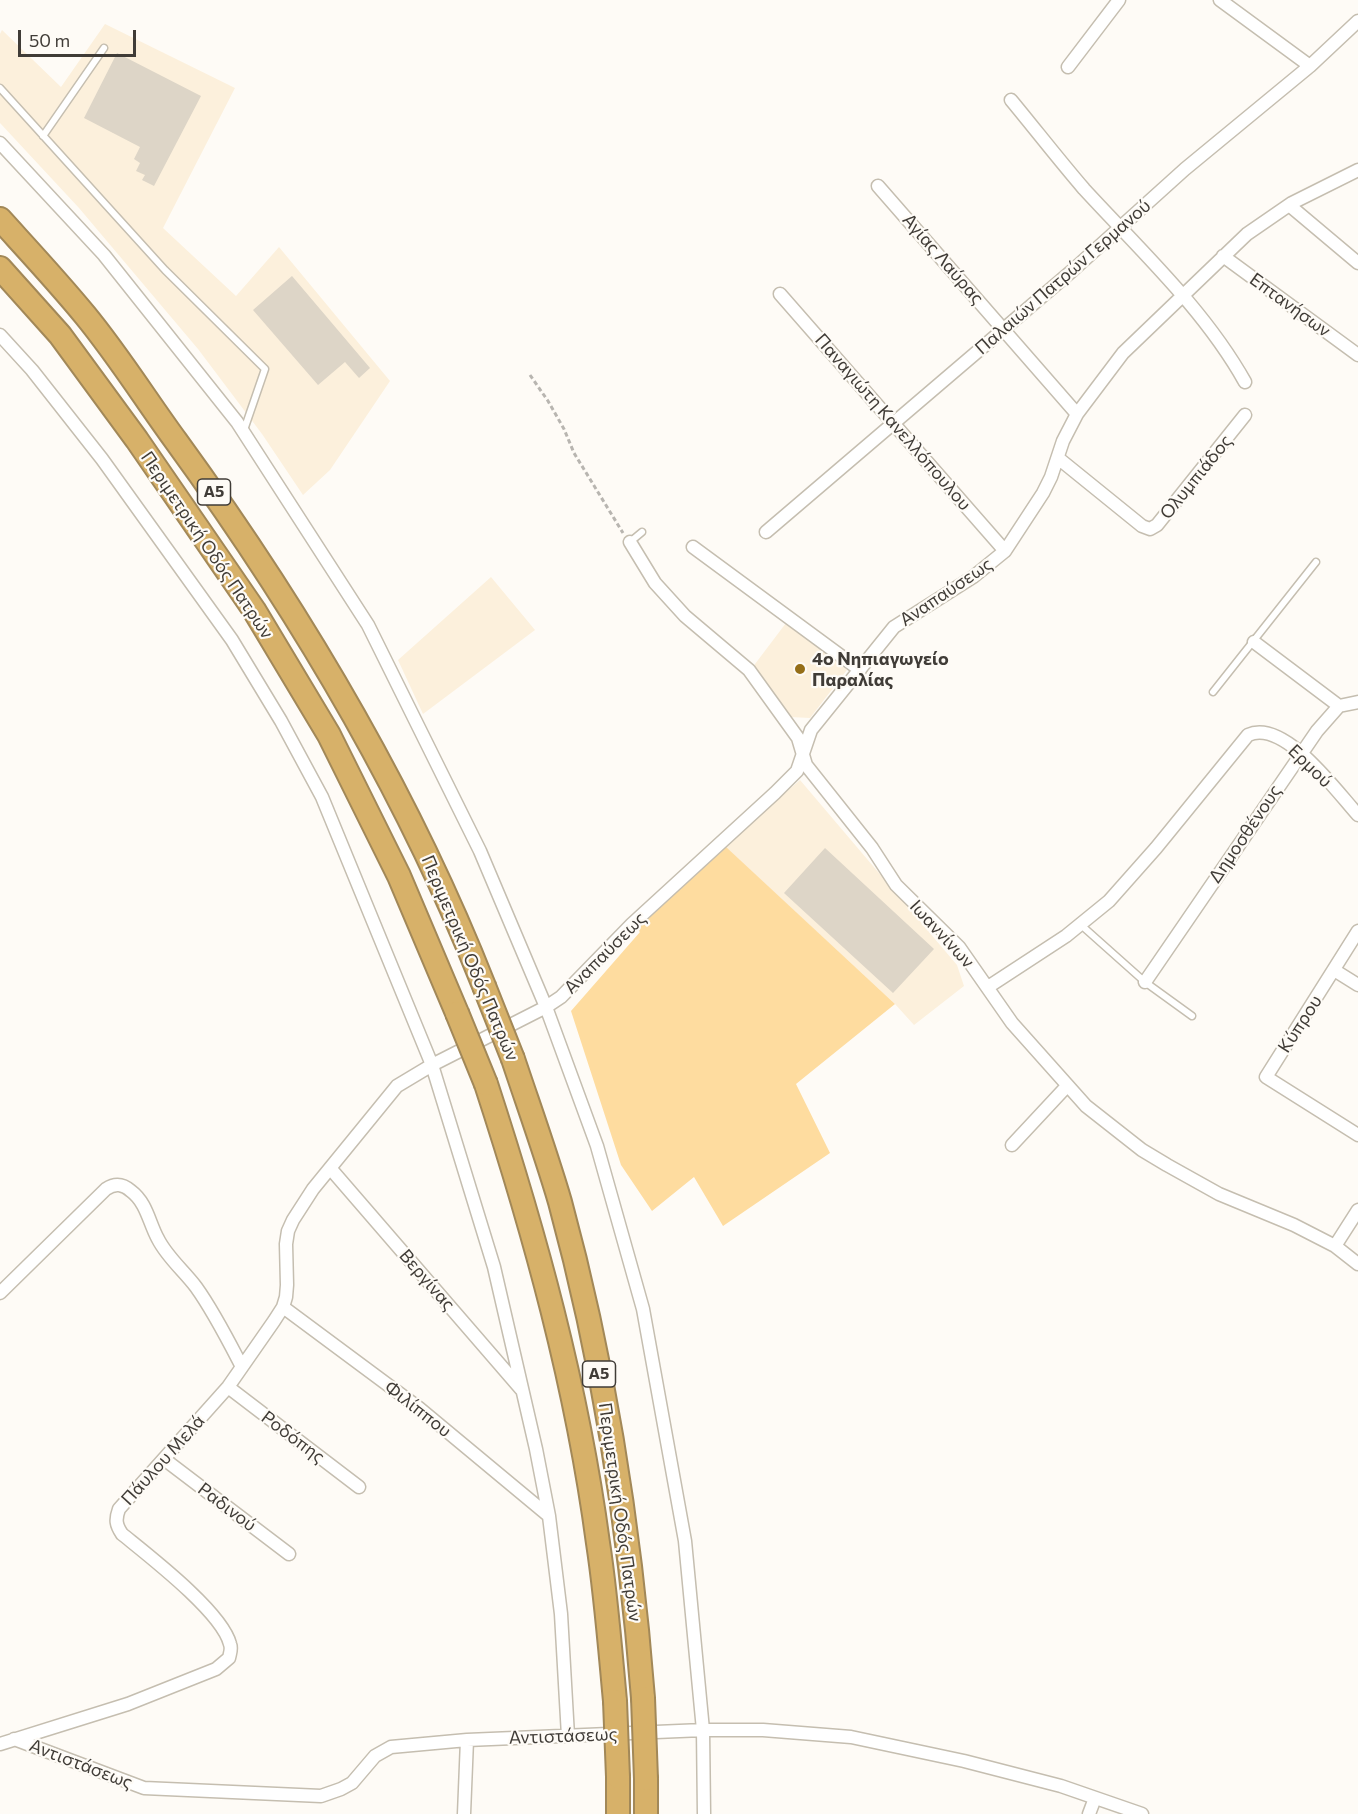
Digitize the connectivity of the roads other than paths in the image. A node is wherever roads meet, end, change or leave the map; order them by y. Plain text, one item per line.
1 (1119, 0) edge
2 (1220, 0) edge
3 (1358, 21) edge
4 (104, 48) dead end
5 (1310, 66) junction
6 (1068, 67) dead end
7 (0, 88) edge
8 (1011, 100) dead end
9 (43, 136) junction
10 (0, 143) edge
11 (1358, 170) edge
12 (878, 186) dead end
13 (1289, 205) junction
14 (0, 219) edge
15 (1121, 228) junction
16 (1223, 256) junction
17 (1358, 263) edge
18 (0, 268) edge
19 (780, 294) dead end
20 (1183, 298) junction
21 (1005, 330) junction
22 (0, 336) edge
23 (1358, 355) edge
24 (1245, 382) dead end
25 (1077, 414) junction
26 (1245, 415) dead end
27 (893, 423) junction
28 (243, 431) junction
29 (1058, 458) junction
30 (642, 532) dead end
31 (766, 532) dead end
32 (630, 542) joint
33 (693, 547) dead end
34 (1005, 551) junction
35 (1317, 562) dead end
36 (1254, 642) junction
37 (860, 670) junction
38 (1213, 692) dead end
39 (1358, 702) edge
40 (1339, 706) junction
41 (1301, 752) junction
42 (802, 754) junction
43 (1358, 815) edge
44 (1081, 925) junction
45 (1358, 931) edge
46 (1334, 970) junction
47 (1145, 982) junction
48 (1358, 985) edge
49 (988, 987) junction
50 (546, 1007) junction
51 (1192, 1016) dead end
52 (432, 1065) junction
53 (1067, 1086) junction
54 (1358, 1135) edge
55 (1012, 1145) dead end
56 (330, 1168) junction
57 (1358, 1210) edge
58 (1335, 1246) junction
59 (1358, 1264) edge
60 (0, 1293) edge
61 (283, 1307) junction
62 (242, 1367) junction
63 (228, 1387) junction
64 (524, 1392) junction
65 (165, 1459) junction
66 (359, 1486) dead end
67 (549, 1516) junction
68 (289, 1554) dead end
69 (703, 1730) junction
70 (568, 1736) junction
71 (14, 1739) junction
72 (467, 1740) junction
73 (0, 1744) edge
74 (1095, 1798) junction
75 (464, 1814) edge
76 (618, 1814) edge
77 (646, 1814) edge
78 (704, 1814) edge
79 (1089, 1814) edge
80 (1142, 1814) edge

1 - 6 street
2 - 5 street
3 - 5 street, Παλαιών Πατρών Γερμανού
4 - 9 lane
5 - 15 street, Παλαιών Πατρών Γερμανού
7 - 9 lane
8 - 15 street
9 - 28 lane
10 - 28 street
11 - 13 street, Αναπαύσεως
12 - 21 street, Αγίας Λαύρας
13 - 16 street, Αναπαύσεως
13 - 17 street
14 - 77 highway, Περιμετρική Οδός Πατρών / Α5, bridge
15 - 20 street
15 - 21 street, Παλαιών Πατρών Γερμανού
16 - 20 street, Αναπαύσεως
16 - 23 street, Επτανήσων
18 - 76 highway, Περιμετρική Οδός Πατρών / Α5, bridge
19 - 27 street, Παναγιώτη Κανελλόπουλου
20 - 24 street
20 - 25 street, Αναπαύσεως
21 - 25 street, Αγίας Λαύρας
21 - 27 street, Παλαιών Πατρών Γερμανού
22 - 52 street
25 - 29 street, Αναπαύσεως
26 - 29 street, Ολυμπιάδος
27 - 31 street, Παλαιών Πατρών Γερμανού
27 - 34 street, Παναγιώτη Κανελλόπουλου
28 - 50 street
29 - 34 street, Αναπαύσεως
30 - 32 lane
32 - 42 street, Ιωαννίνων
33 - 37 street
34 - 37 street, Αναπαύσεως
35 - 36 lane
36 - 38 lane
36 - 40 street
37 - 42 street, Αναπαύσεως
39 - 40 street
40 - 41 street, Δημοσθένους
41 - 43 street, Ερμού
41 - 44 street, Ερμού
41 - 47 street, Δημοσθένους
42 - 49 street, Ιωαννίνων
42 - 50 street, Αναπαύσεως
44 - 47 lane
44 - 49 street
45 - 46 street, Κύπρου
46 - 48 street
46 - 54 street, Κύπρου
47 - 51 lane
49 - 53 street, Ιωαννίνων
50 - 52 street, Αναπαύσεως
50 - 69 street
52 - 56 street, Πάυλου Μελά
52 - 64 street
53 - 55 street
53 - 58 street, Ιωαννίνων
56 - 61 street, Πάυλου Μελά
56 - 64 street, Βεργίνας
57 - 58 street
58 - 59 street, Ιωαννίνων
60 - 62 street
61 - 62 street, Πάυλου Μελά
61 - 67 street, Φιλίππου
62 - 63 street, Πάυλου Μελά
63 - 65 street, Πάυλου Μελά
63 - 66 street, Ροδόπης
64 - 67 street
65 - 68 street, Ραδινού
65 - 71 street, Πάυλου Μελά
67 - 70 street
69 - 70 street, Αντιστάσεως
69 - 74 street, Αντιστάσεως
69 - 78 street
70 - 72 street, Αντιστάσεως
71 - 72 street, Αντιστάσεως
71 - 73 street, Αντιστάσεως
72 - 75 street
74 - 79 street
74 - 80 street, Αντιστάσεως

